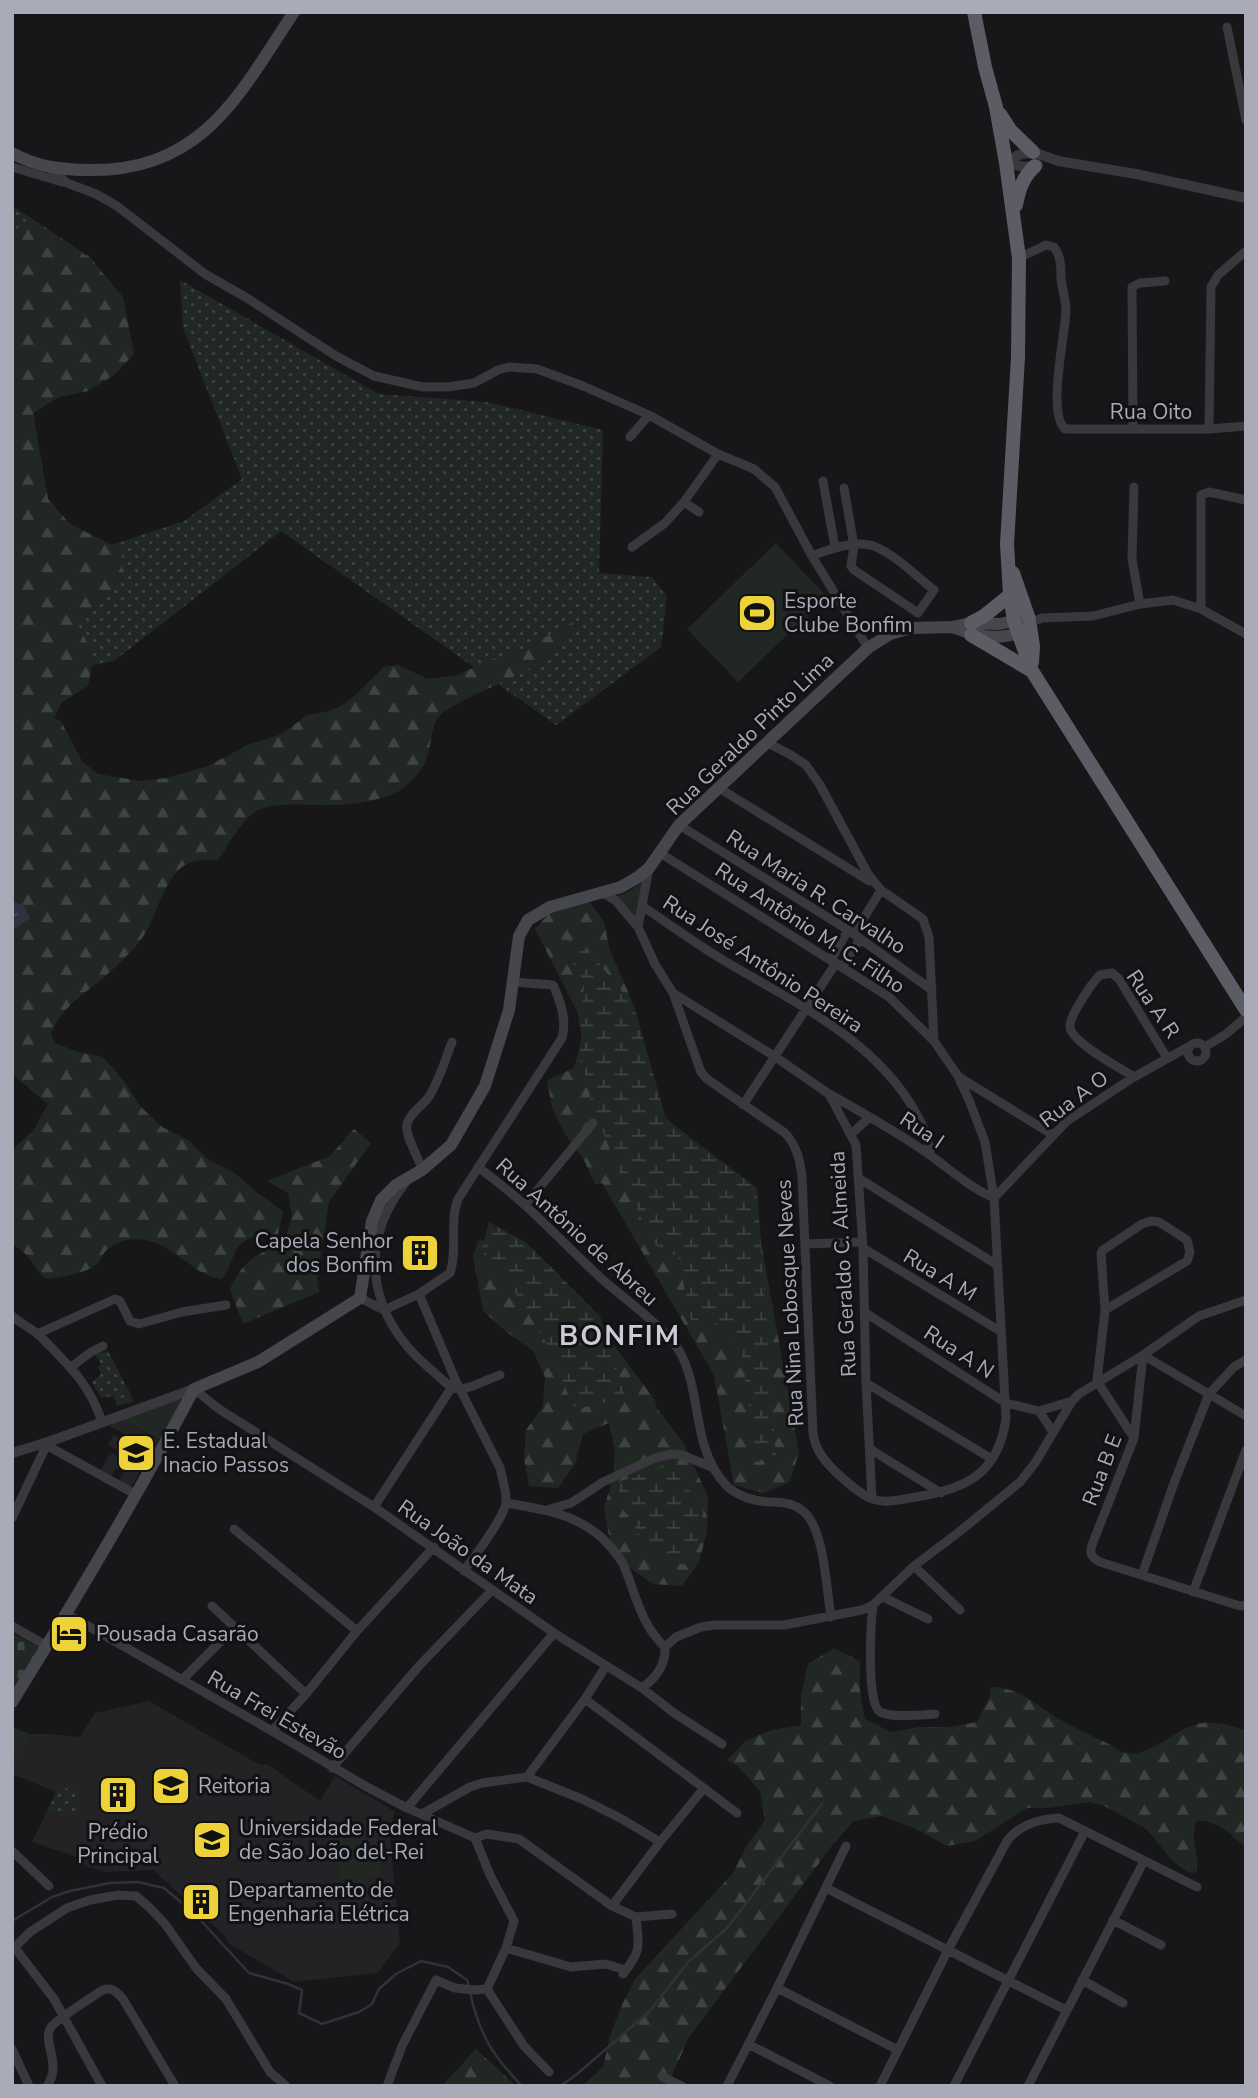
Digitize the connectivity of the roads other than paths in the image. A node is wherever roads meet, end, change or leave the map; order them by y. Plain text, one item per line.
1 (294, 12) edge
2 (974, 12) edge
3 (1227, 27) dead end
4 (996, 107) junction
5 (1245, 115) edge
6 (12, 153) edge
7 (1034, 159) junction
8 (1006, 163) junction
9 (12, 167) edge
10 (51, 169) junction
11 (67, 183) junction
12 (1246, 198) edge
13 (1014, 217) junction
14 (1246, 251) edge
15 (1019, 258) junction
16 (1165, 281) dead end
17 (649, 415) junction
18 (1246, 426) edge
19 (1133, 429) junction
20 (1209, 429) junction
21 (630, 437) dead end
22 (718, 454) junction
23 (822, 481) dead end
24 (1134, 487) dead end
25 (844, 488) dead end
26 (1246, 499) edge
27 (684, 502) junction
28 (699, 512) dead end
29 (854, 546) junction
30 (632, 547) dead end
31 (835, 547) junction
32 (812, 555) junction
33 (1008, 563) junction
34 (1010, 594) junction
35 (1139, 604) junction
36 (1201, 609) junction
37 (1024, 624) junction
38 (971, 629) junction
39 (1246, 634) edge
40 (868, 648) junction
41 (1032, 671) junction
42 (768, 743) junction
43 (719, 788) junction
44 (679, 825) junction
45 (660, 853) junction
46 (649, 868) junction
47 (879, 888) junction
48 (603, 893) junction
49 (642, 906) junction
50 (638, 927) junction
51 (854, 935) junction
52 (836, 963) junction
53 (514, 982) junction
54 (932, 990) junction
55 (673, 993) junction
56 (806, 1009) junction
57 (1246, 1010) edge
58 (1246, 1017) edge
59 (934, 1041) junction
60 (453, 1042) dead end
61 (1190, 1046) junction
62 (1205, 1047) junction
63 (774, 1056) junction
64 (1171, 1056) junction
65 (1190, 1057) junction
66 (958, 1076) junction
67 (1134, 1077) junction
68 (980, 1088) junction
69 (830, 1094) junction
70 (969, 1100) junction
71 (743, 1105) junction
72 (870, 1117) junction
73 (593, 1123) dead end
74 (852, 1134) junction
75 (1053, 1135) junction
76 (930, 1155) junction
77 (478, 1167) junction
78 (422, 1170) junction
79 (409, 1178) junction
80 (860, 1178) junction
81 (994, 1198) junction
82 (525, 1205) junction
83 (806, 1244) junction
84 (862, 1245) junction
85 (997, 1265) junction
86 (419, 1294) junction
87 (360, 1298) junction
88 (1246, 1300) edge
89 (226, 1305) dead end
90 (384, 1310) junction
91 (1105, 1310) junction
92 (864, 1312) junction
93 (12, 1316) edge
94 (1000, 1332) junction
95 (37, 1334) junction
96 (103, 1346) dead end
97 (1143, 1355) junction
98 (1246, 1360) edge
99 (71, 1367) junction
100 (500, 1375) dead end
101 (1097, 1381) junction
102 (866, 1383) junction
103 (456, 1388) junction
104 (194, 1389) junction
105 (1209, 1394) junction
106 (1072, 1401) junction
107 (1006, 1403) junction
108 (1039, 1411) junction
109 (1246, 1416) edge
110 (102, 1422) junction
111 (1053, 1432) junction
112 (1134, 1438) junction
113 (47, 1443) junction
114 (870, 1449) junction
115 (1246, 1450) edge
116 (12, 1453) edge
117 (992, 1459) junction
118 (714, 1468) junction
119 (941, 1493) junction
120 (135, 1494) junction
121 (872, 1499) junction
122 (506, 1503) junction
123 (572, 1503) junction
124 (374, 1507) junction
125 (548, 1510) junction
126 (12, 1518) edge
127 (572, 1518) junction
128 (234, 1529) dead end
129 (434, 1547) junction
130 (914, 1566) junction
131 (464, 1571) junction
132 (1142, 1575) junction
133 (492, 1590) junction
134 (1193, 1592) junction
135 (883, 1597) junction
136 (873, 1605) junction
137 (212, 1606) dead end
138 (1243, 1606) edge
139 (960, 1610) dead end
140 (66, 1614) junction
141 (831, 1617) junction
142 (928, 1619) dead end
143 (12, 1626) edge
144 (235, 1627) junction
145 (357, 1631) junction
146 (554, 1633) junction
147 (47, 1646) junction
148 (665, 1647) junction
149 (606, 1666) junction
150 (182, 1680) junction
151 (642, 1688) junction
152 (306, 1694) junction
153 (585, 1699) junction
154 (12, 1702) edge
155 (934, 1714) dead end
156 (272, 1731) junction
157 (722, 1744) dead end
158 (332, 1768) junction
159 (527, 1777) junction
160 (704, 1788) junction
161 (407, 1808) junction
162 (422, 1814) junction
163 (737, 1814) dead end
164 (1085, 1832) junction
165 (475, 1838) junction
166 (660, 1842) junction
167 (846, 1846) dead end
168 (12, 1851) edge
169 (1144, 1861) junction
170 (49, 1886) dead end
171 (826, 1888) junction
172 (1197, 1888) dead end
173 (612, 1906) junction
174 (673, 1914) dead end
175 (636, 1917) junction
176 (1113, 1920) junction
177 (1161, 1945) dead end
178 (506, 1948) junction
179 (14, 1949) edge
180 (948, 1950) junction
181 (1082, 1980) junction
182 (1006, 1981) junction
183 (777, 1988) junction
184 (487, 1989) junction
185 (1123, 2003) dead end
186 (1066, 2010) junction
187 (65, 2017) junction
188 (748, 2043) junction
189 (12, 2049) edge
190 (898, 2050) junction
191 (550, 2072) dead end
192 (663, 2077) dead end
193 (29, 2086) edge
194 (47, 2086) edge
195 (102, 2086) edge
196 (175, 2086) edge
197 (286, 2086) edge
198 (387, 2086) edge
199 (682, 2086) edge
200 (727, 2086) edge
201 (830, 2086) edge
202 (880, 2086) edge
203 (954, 2086) edge
204 (1028, 2086) edge

1 - 10 main road
2 - 4 highway
3 - 5 street
4 - 7 highway
4 - 8 highway
6 - 10 main road
7 - 8 street
7 - 12 street
7 - 13 highway
8 - 13 highway
9 - 11 street
10 - 11 street
11 - 17 street
13 - 15 highway
14 - 20 street
15 - 19 street, Rua Oito
15 - 33 highway
16 - 19 street
17 - 21 street
17 - 22 street
18 - 20 street, Rua Oito
19 - 20 street, Rua Oito
22 - 27 street
22 - 32 street
23 - 31 street
24 - 35 street
25 - 29 street
26 - 36 street
27 - 28 street
27 - 30 street
29 - 29 street
29 - 31 street
31 - 32 street
32 - 40 street
33 - 34 highway
33 - 37 highway
34 - 37 highway
34 - 38 highway
35 - 36 street
35 - 37 street
36 - 39 street
37 - 38 main road, Rua Geraldo Pinto Lima
37 - 41 highway
38 - 40 main road, Rua Geraldo Pinto Lima
38 - 41 highway
40 - 42 main road, Rua Geraldo Pinto Lima
41 - 57 highway
42 - 43 main road, Rua Geraldo Pinto Lima
42 - 47 street
43 - 44 main road, Rua Geraldo Pinto Lima
43 - 47 street
44 - 45 main road, Rua Geraldo Pinto Lima
44 - 51 street, Rua Maria R. Carvalho
45 - 46 main road, Rua Geraldo Pinto Lima
45 - 52 street, Rua Antônio M. C. Filho
46 - 48 main road, Rua Geraldo Pinto Lima
46 - 49 street
47 - 51 street
47 - 54 street
48 - 50 street, Rua Nina Lobosque Neves
48 - 53 main road, Rua Geraldo Pinto Lima
49 - 50 street
49 - 56 street, Rua José Antônio Pereira
50 - 55 street, Rua Nina Lobosque Neves
51 - 52 street
51 - 52 street
51 - 54 street, Rua Maria R. Carvalho
52 - 56 street
52 - 59 street, Rua Antônio M. C. Filho
53 - 77 street
53 - 78 main road
54 - 59 street
55 - 63 street, Rua Geraldo C. Almeida
55 - 71 street, Rua Nina Lobosque Neves
56 - 63 street
56 - 76 street, Rua José Antônio Pereira
58 - 62 street
59 - 66 street, Rua Antônio M. C. Filho
60 - 78 street
61 - 62 street
61 - 64 street, Rua A O
61 - 65 street
62 - 65 street
63 - 69 street, Rua Geraldo C. Almeida
63 - 71 street
64 - 65 street
64 - 67 street, Rua A O
64 - 67 street, Rua A R
66 - 68 street
66 - 70 street, Rua Antônio M. C. Filho
67 - 75 street, Rua A O
68 - 70 street
68 - 75 street
69 - 72 street, Rua I
69 - 74 street, Rua Geraldo C. Almeida
70 - 81 street, Rua Antônio M. C. Filho
71 - 83 street, Rua Nina Lobosque Neves
72 - 74 street
72 - 76 street, Rua I
73 - 82 street
74 - 80 street, Rua Geraldo C. Almeida
75 - 81 street, Rua A O
76 - 81 street, Rua I
77 - 82 street, Rua Antônio de Abreu
77 - 86 street
78 - 79 main road
79 - 87 main road
79 - 90 street
80 - 84 street, Rua Geraldo C. Almeida
80 - 85 street
81 - 85 street, Rua Antônio M. C. Filho
82 - 118 street, Rua Antônio de Abreu
83 - 84 street
83 - 121 street, Rua Nina Lobosque Neves
84 - 92 street, Rua Geraldo C. Almeida
84 - 94 street, Rua A M
85 - 94 street, Rua Antônio M. C. Filho
86 - 90 street
86 - 103 street
87 - 90 street
87 - 104 main road
88 - 97 street
89 - 95 street
90 - 103 street
91 - 91 street
91 - 101 street
92 - 102 street, Rua Geraldo C. Almeida
92 - 107 street, Rua A N
93 - 95 street
94 - 107 street, Rua Antônio M. C. Filho
95 - 99 street
96 - 99 street
97 - 101 street
97 - 105 street
97 - 112 street, Rua B E
98 - 105 street
99 - 110 street
100 - 103 street
101 - 106 street
101 - 112 street
102 - 114 street, Rua Geraldo C. Almeida
102 - 117 street
103 - 122 street
103 - 124 street
104 - 110 street
104 - 120 main road
104 - 124 street, Rua João da Mata
105 - 109 street
105 - 132 street
106 - 108 street
106 - 111 street
107 - 108 street, Rua A N
107 - 117 street, Rua Antônio M. C. Filho
108 - 111 street
110 - 113 street
111 - 130 street
112 - 132 street, Rua B E
113 - 116 street
113 - 120 street
113 - 126 street
114 - 119 street
114 - 121 street, Rua Geraldo C. Almeida
115 - 134 street
117 - 119 street
118 - 123 street
118 - 141 street, Rua Antônio de Abreu
119 - 121 street
120 - 140 main road
122 - 125 street
122 - 131 street
123 - 125 street
123 - 127 street
124 - 129 street, Rua João da Mata
125 - 127 street
127 - 148 street
128 - 145 street
129 - 131 street, Rua João da Mata
129 - 145 street
130 - 135 street
130 - 139 street
131 - 133 street, Rua João da Mata
132 - 134 street
133 - 146 street, Rua João da Mata
133 - 158 street
134 - 138 street
135 - 136 street
135 - 142 street
136 - 141 street
136 - 155 street
137 - 144 street
140 - 147 main road
140 - 150 street, Rua Frei Estevão
141 - 148 street
143 - 147 street
144 - 150 street
144 - 152 street
145 - 152 street
146 - 149 street, Rua João da Mata
146 - 161 street
147 - 154 main road
148 - 151 street
149 - 151 street, Rua João da Mata
149 - 153 street
150 - 156 street, Rua Frei Estevão
151 - 157 street, Rua João da Mata
152 - 156 street
153 - 159 street
153 - 160 street
156 - 158 street, Rua Frei Estevão
158 - 161 street, Rua Frei Estevão
159 - 162 street
159 - 166 street
160 - 163 street
160 - 166 street
161 - 162 street, Rua Frei Estevão
162 - 165 street, Rua Frei Estevão
164 - 169 street
164 - 180 street
164 - 182 street
165 - 173 street
165 - 178 street
166 - 173 street
167 - 171 street
168 - 170 street
169 - 172 street
169 - 176 street
171 - 180 street
171 - 183 street
173 - 175 street
174 - 175 street
175 - 178 street
176 - 177 street
176 - 181 street
178 - 184 street
179 - 187 street
179 - 197 street
180 - 182 street
180 - 190 street
181 - 185 street
181 - 186 street
182 - 186 street
182 - 203 street
183 - 188 street
183 - 190 street
184 - 191 street
184 - 198 street
186 - 204 street
187 - 194 street
187 - 195 street
187 - 196 street
188 - 200 street
188 - 201 street
189 - 193 street
190 - 202 street
192 - 199 street

